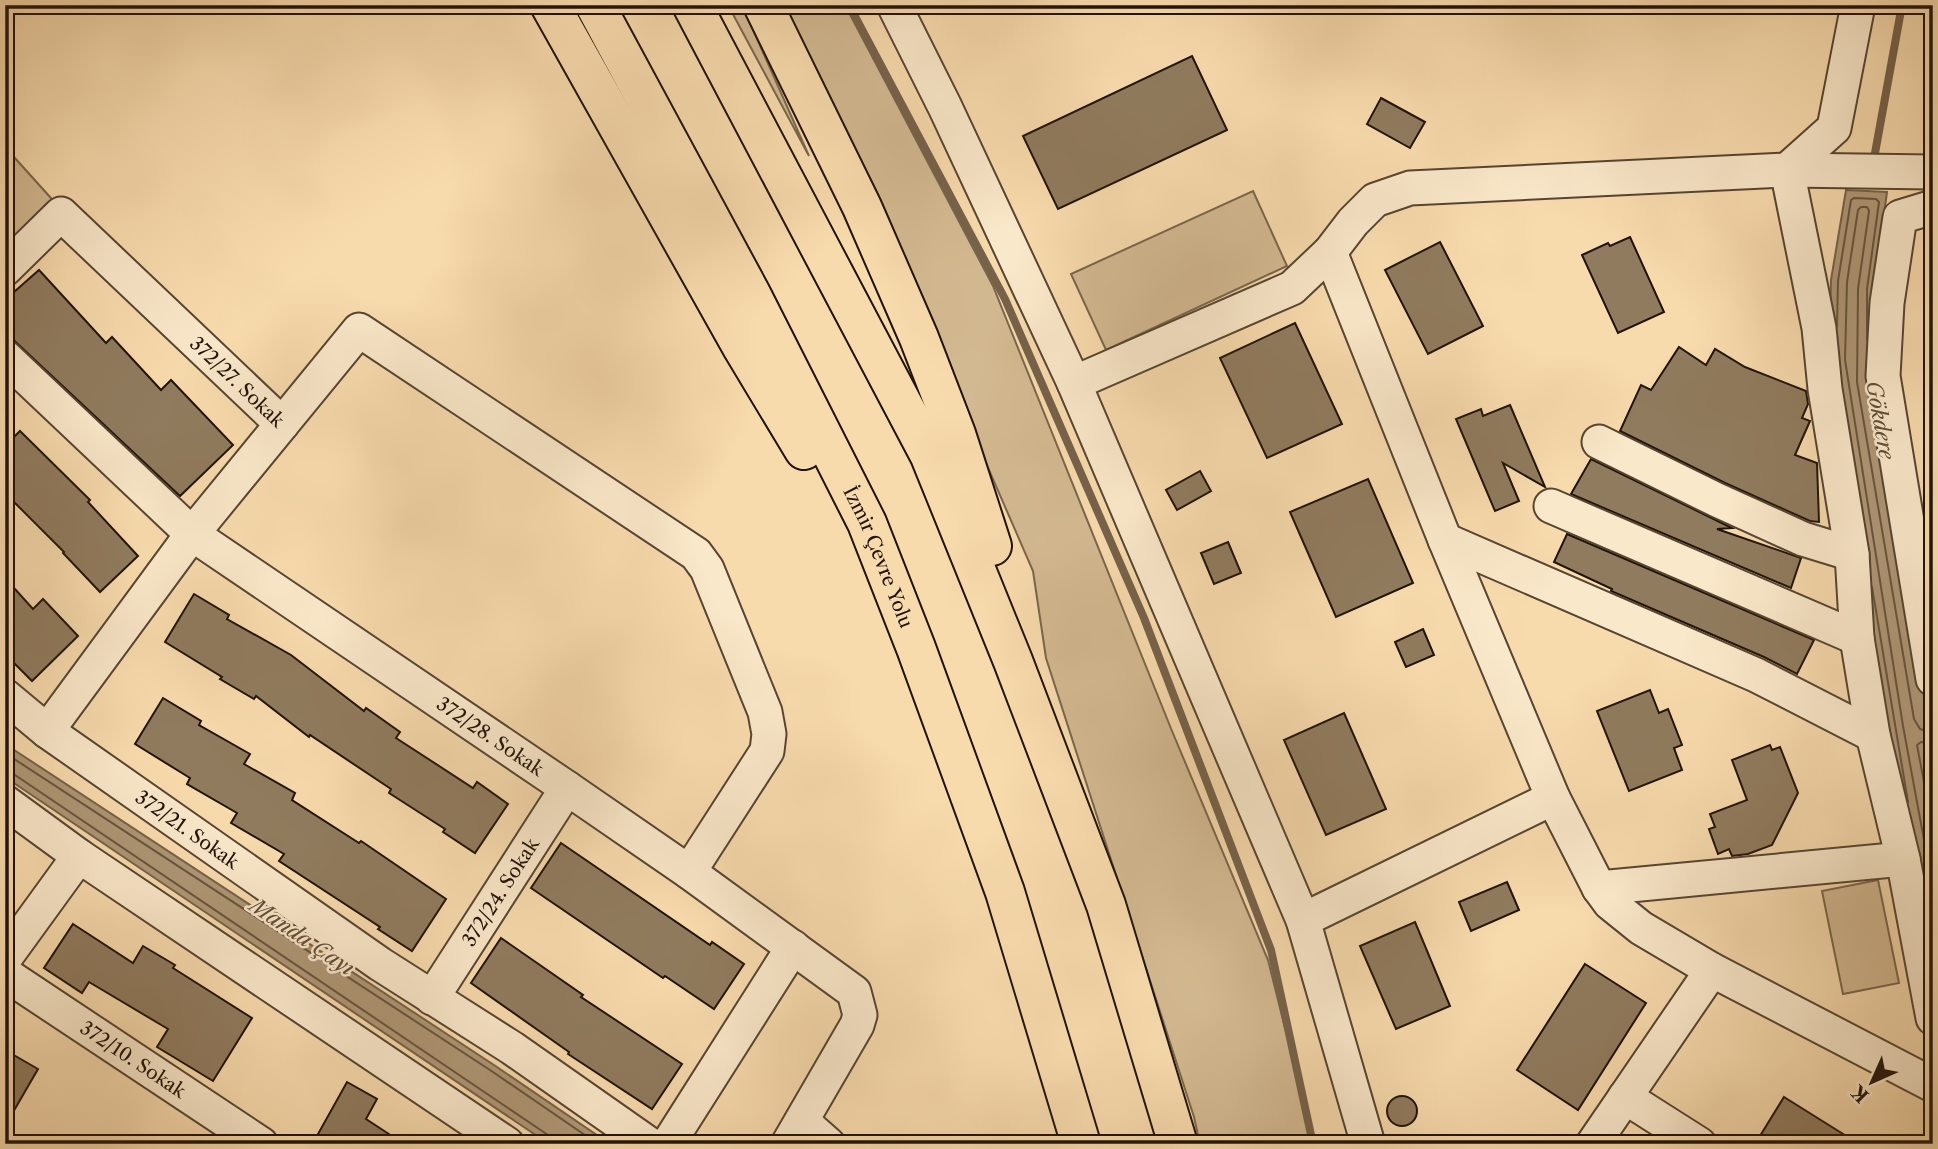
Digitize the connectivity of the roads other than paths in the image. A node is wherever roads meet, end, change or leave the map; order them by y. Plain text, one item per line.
1 (550, 5) edge
2 (596, 5) edge
3 (692, 5) edge
4 (763, 5) edge
5 (894, 5) edge
6 (1858, 5) edge
7 (1787, 170) junction
8 (1932, 172) edge
9 (1933, 207) edge
10 (1330, 252) junction
11 (5, 268) edge
12 (5, 356) edge
13 (1074, 383) junction
14 (282, 424) junction
15 (1599, 442) dead end
16 (1551, 506) dead end
17 (192, 534) junction
18 (1445, 540) junction
19 (1852, 554) junction
20 (1857, 638) junction
21 (916, 648) junction
22 (1013, 661) junction
23 (1933, 679) edge
24 (5, 696) edge
25 (47, 731) junction
26 (1873, 735) junction
27 (567, 788) junction
28 (1553, 798) junction
29 (5, 802) edge
30 (79, 856) junction
31 (1903, 859) junction
32 (689, 872) junction
33 (1599, 888) junction
34 (1303, 920) junction
35 (793, 947) junction
36 (5, 958) edge
37 (1712, 970) junction
38 (5, 974) edge
39 (432, 998) junction
40 (1933, 1018) edge
41 (1933, 1085) edge
42 (1625, 1097) junction
43 (795, 1132) edge
44 (261, 1144) edge
45 (507, 1144) edge
46 (649, 1144) edge
47 (668, 1144) edge
48 (828, 1144) edge
49 (1081, 1144) edge
50 (1178, 1144) edge
51 (1368, 1144) edge
52 (1593, 1144) edge
53 (1699, 1144) edge

1 - 21 highway
2 - 21 highway, İzmir Çevre Yolu
3 - 22 highway
4 - 22 highway
5 - 13 street
6 - 7 street
7 - 8 street
7 - 10 street
7 - 19 street
9 - 23 street
10 - 13 street
10 - 18 street
11 - 14 street, 372/27. Sokak
12 - 17 street, 372/28. Sokak
13 - 34 street
14 - 17 street, 372/27. Sokak
14 - 32 street
15 - 19 street
16 - 20 street
17 - 25 street, 372/27. Sokak
17 - 27 street, 372/28. Sokak
18 - 26 street
18 - 28 street
19 - 20 street
20 - 26 street
21 - 49 highway, İzmir Çevre Yolu
22 - 50 highway
24 - 25 street, 372/21. Sokak
25 - 39 street, 372/21. Sokak
26 - 31 street
27 - 32 street, 372/28. Sokak
27 - 39 street, 372/24. Sokak
28 - 33 street
28 - 34 street
29 - 30 street
30 - 36 street
30 - 45 street
31 - 33 street
31 - 40 street
32 - 35 street, 372/28. Sokak
33 - 37 street
34 - 51 street
35 - 43 street, 372/28. Sokak
35 - 47 street
37 - 41 street
37 - 42 street
38 - 44 street, 372/10. Sokak
39 - 46 street, 372/21. Sokak
42 - 52 street
42 - 53 street
43 - 48 street

